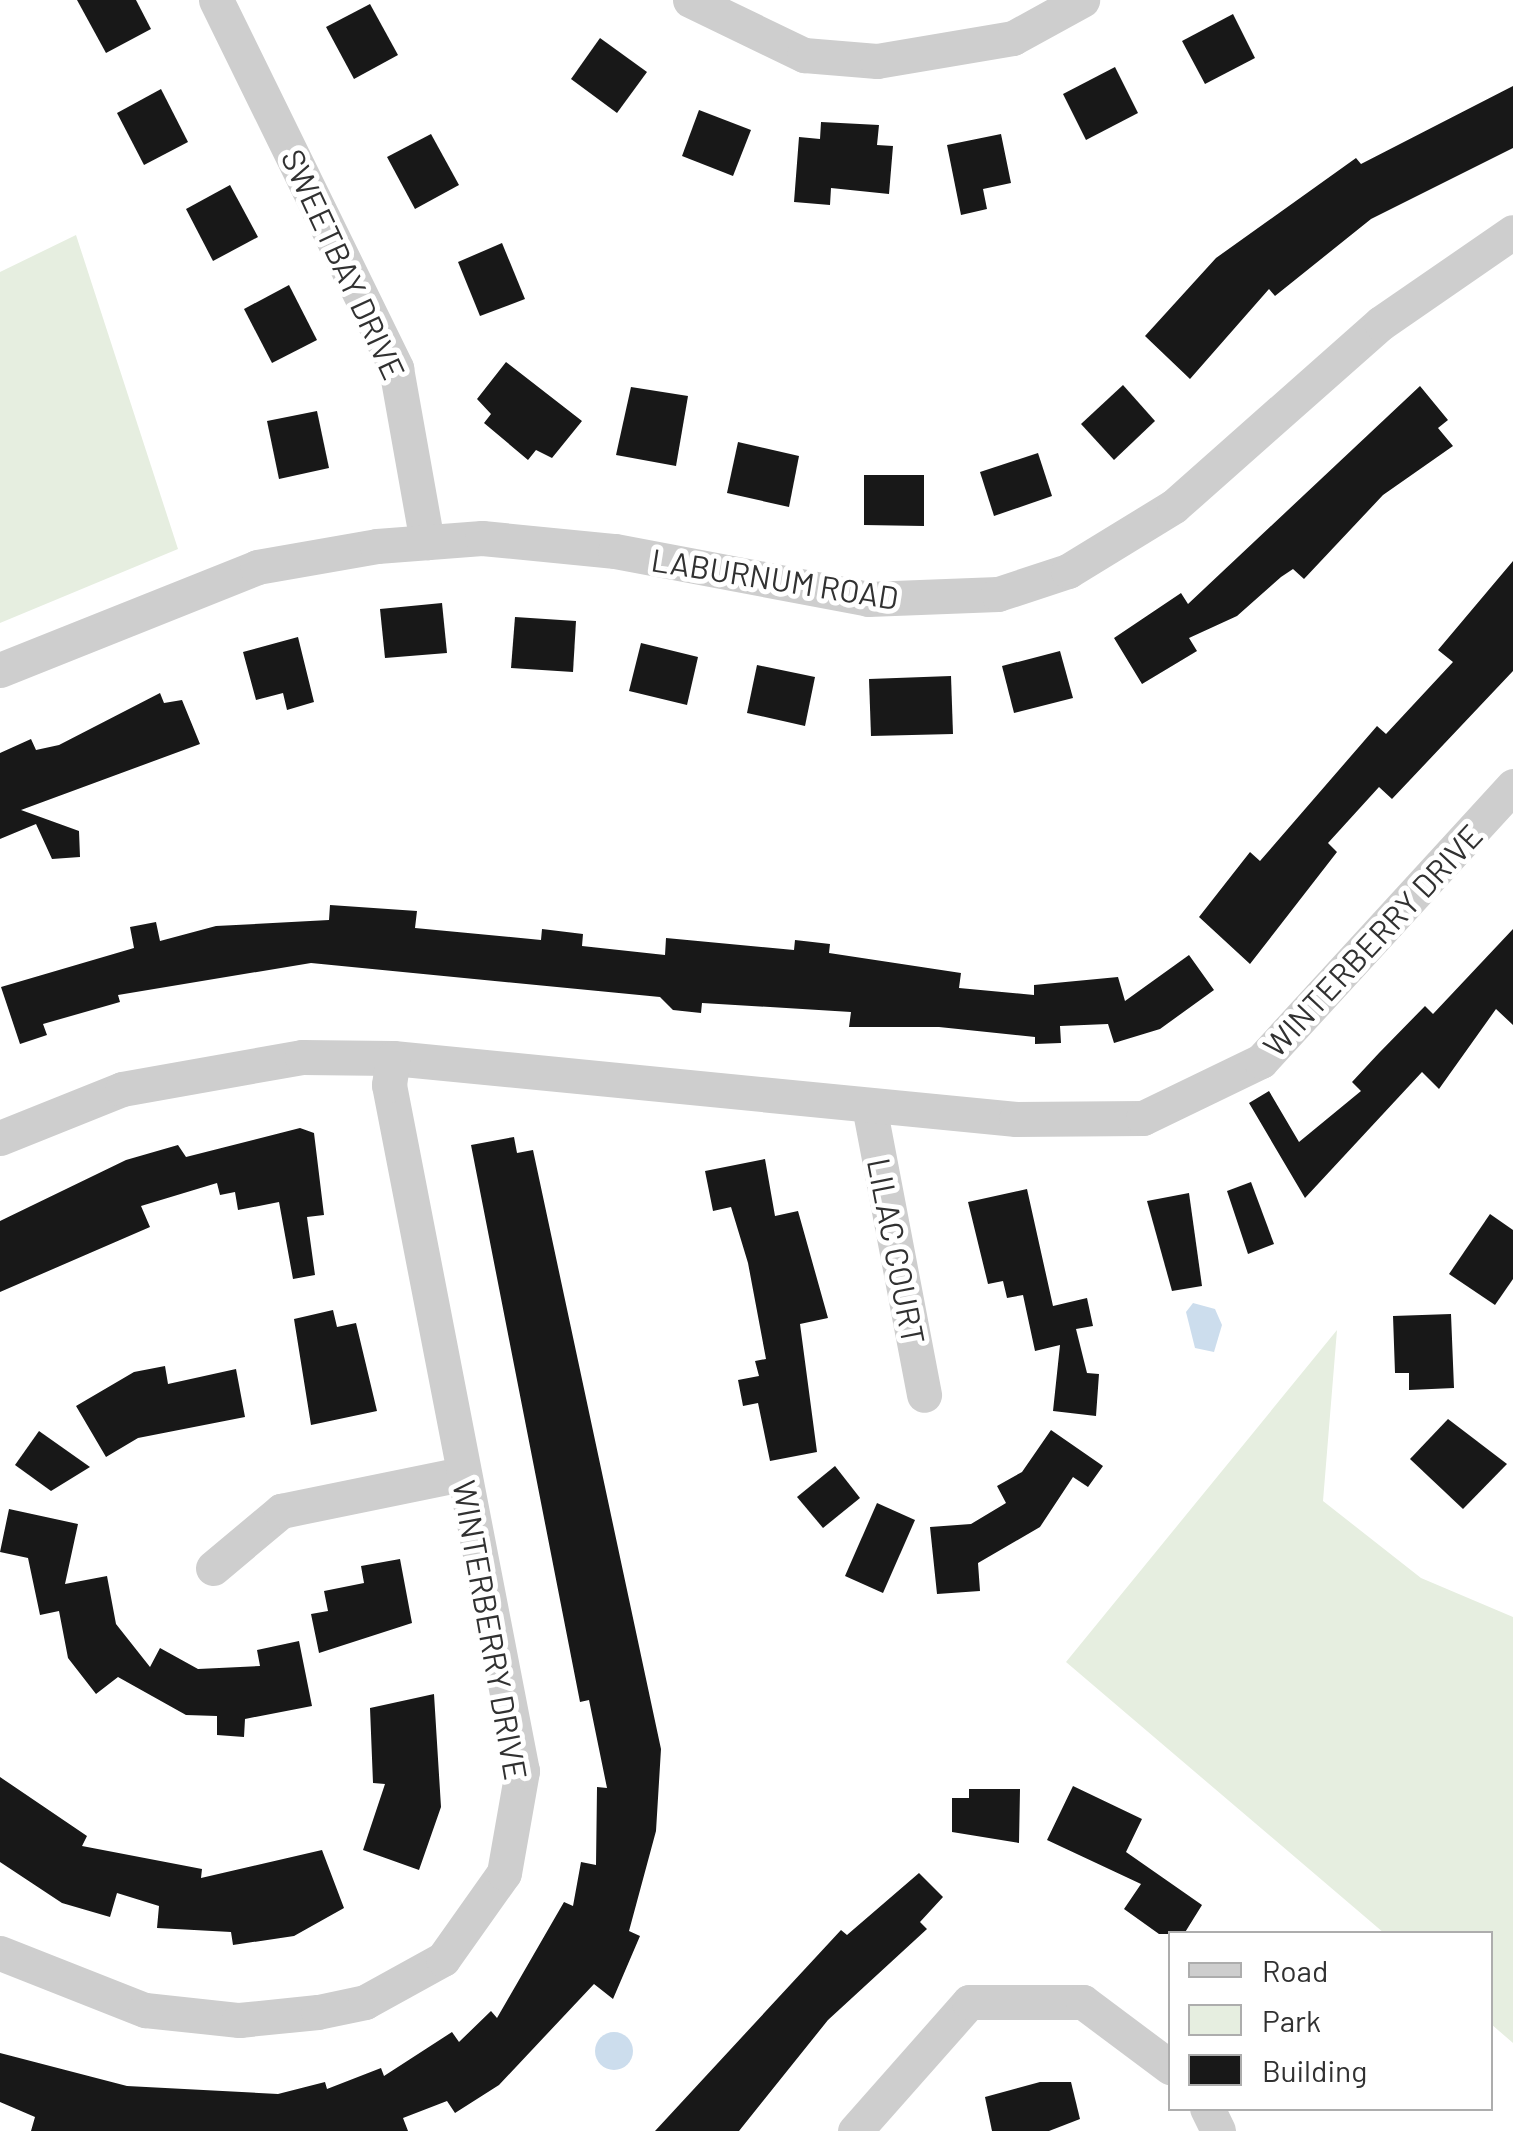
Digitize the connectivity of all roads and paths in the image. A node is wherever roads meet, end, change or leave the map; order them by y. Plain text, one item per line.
1 (216, 0) edge
2 (690, 0) edge
3 (1082, 0) edge
4 (1513, 232) edge
5 (428, 542) junction
6 (0, 670) edge
7 (1513, 786) edge
8 (393, 1058) junction
9 (870, 1106) junction
10 (0, 1138) edge
11 (924, 1395) dead end
12 (462, 1474) junction
13 (213, 1568) dead end
14 (0, 1953) edge
15 (1168, 2066) edge
16 (855, 2131) edge

1 - 5 street, SWEETBAY DRIVE
2 - 3 street
4 - 5 street, LABURNUM ROAD
5 - 6 street, LABURNUM ROAD
7 - 9 street, WINTERBERRY DRIVE
8 - 9 street, WINTERBERRY DRIVE
8 - 10 street, WINTERBERRY DRIVE
8 - 12 street, WINTERBERRY DRIVE
9 - 11 street, LILAC COURT
12 - 13 street
12 - 14 street, WINTERBERRY DRIVE
15 - 16 street

